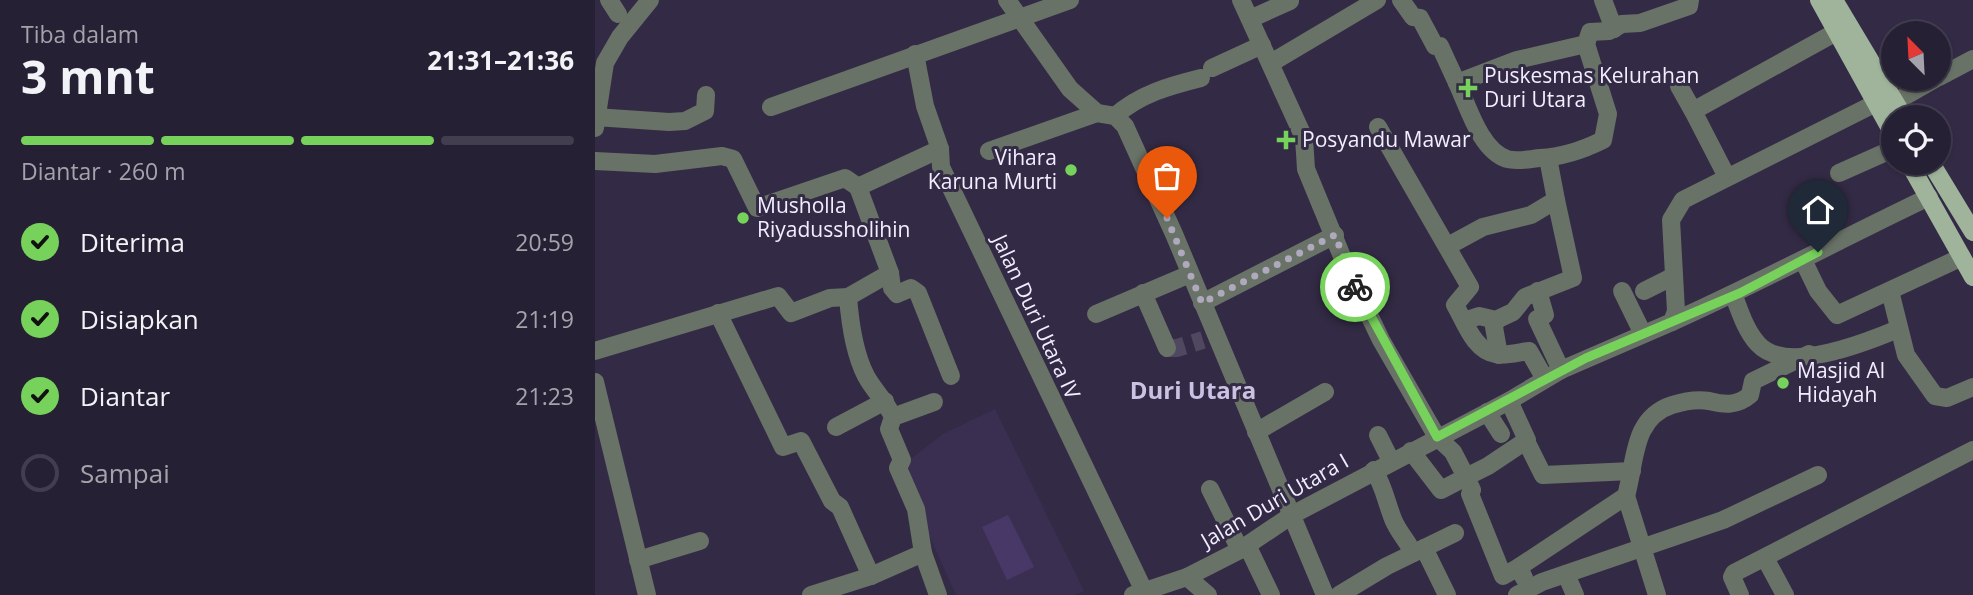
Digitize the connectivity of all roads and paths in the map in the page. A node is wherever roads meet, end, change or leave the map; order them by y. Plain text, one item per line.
1 (650, 0) edge
2 (1007, 0) edge
3 (1070, 0) edge
4 (1241, 0) edge
5 (1377, 0) edge
6 (1401, 0) edge
7 (1603, 0) edge
8 (1690, 0) edge
9 (1819, 0) edge
10 (1834, 0) edge
11 (1290, 1) edge
12 (1019, 19) junction
13 (1250, 19) junction
14 (1614, 29) junction
15 (1838, 31) junction
16 (1586, 44) junction
17 (1262, 45) junction
18 (915, 54) junction
19 (1973, 59) edge
20 (1271, 63) junction
21 (1951, 71) edge
22 (599, 78) edge
23 (1457, 82) junction
24 (1679, 86) dead end
25 (1915, 91) edge
26 (706, 95) dead end
27 (1892, 105) edge
28 (771, 107) dead end
29 (1881, 110) edge
30 (1693, 111) junction
31 (1106, 114) junction
32 (596, 121) edge
33 (1378, 127) dead end
34 (940, 149) junction
35 (989, 151) dead end
36 (1881, 154) edge
37 (1548, 158) junction
38 (595, 161) edge
39 (1839, 173) dead end
40 (1916, 175) edge
41 (1938, 175) edge
42 (1727, 177) junction
43 (858, 187) junction
44 (1929, 197) junction
45 (1556, 200) junction
46 (1973, 232) edge
47 (1335, 235) junction
48 (1448, 246) junction
49 (1962, 257) junction
50 (1803, 260) junction
51 (890, 274) junction
52 (1190, 274) junction
53 (1674, 276) junction
54 (1973, 277) edge
55 (1538, 291) junction
56 (1622, 291) dead end
57 (1644, 291) dead end
58 (1890, 291) junction
59 (1143, 293) junction
60 (1734, 296) junction
61 (848, 297) junction
62 (1202, 303) junction
63 (718, 313) junction
64 (1096, 314) dead end
65 (1496, 320) junction
66 (1464, 321) junction
67 (1672, 322) junction
68 (1898, 329) junction
69 (1643, 334) junction
70 (1167, 348) dead end
71 (595, 351) edge
72 (1809, 354) junction
73 (1499, 355) junction
74 (1561, 370) junction
75 (951, 376) dead end
76 (1545, 379) junction
77 (595, 382) edge
78 (1973, 387) edge
79 (1325, 392) dead end
80 (1509, 401) junction
81 (934, 402) dead end
82 (598, 403) edge
83 (889, 409) junction
84 (1487, 412) junction
85 (836, 427) dead end
86 (1256, 432) junction
87 (1501, 434) dead end
88 (1378, 436) dead end
89 (1437, 437) junction
90 (1526, 441) junction
91 (1973, 450) edge
92 (1411, 451) junction
93 (1391, 461) junction
94 (1374, 470) junction
95 (1632, 471) junction
96 (1818, 475) dead end
97 (1466, 477) junction
98 (1210, 489) dead end
99 (1626, 496) junction
100 (1292, 516) junction
101 (1454, 533) dead end
102 (700, 541) dead end
103 (1243, 547) junction
104 (1640, 549) junction
105 (1418, 551) junction
106 (923, 553) junction
107 (1765, 558) junction
108 (638, 560) junction
109 (1566, 575) junction
110 (871, 576) junction
111 (1504, 576) junction
112 (1187, 577) junction
113 (1138, 593) edge
114 (1519, 593) edge
115 (647, 595) edge
116 (811, 595) edge
117 (938, 595) edge
118 (1208, 595) edge
119 (1271, 595) edge
120 (1325, 595) edge
121 (1339, 595) edge
122 (1447, 595) edge
123 (1575, 595) edge
124 (1657, 595) edge
125 (1740, 595) edge
126 (1785, 595) edge

1 - 22 street
2 - 12 street
3 - 12 street
4 - 13 street
5 - 20 street
6 - 23 street
7 - 14 street
8 - 14 street
9 - 15 main road
10 - 27 main road
11 - 13 street
12 - 18 street
12 - 31 street
13 - 17 street
14 - 16 street
15 - 27 main road
15 - 30 street
16 - 23 street
16 - 37 street
17 - 20 street
17 - 31 street
18 - 28 street
18 - 34 street, Jalan Duri Utara IV
19 - 21 street
20 - 47 street
22 - 32 street
23 - 37 street
24 - 30 street
25 - 27 street
26 - 32 street
29 - 42 street
30 - 42 street
31 - 35 street
31 - 52 street
33 - 48 street
34 - 43 street
34 - 113 street, Jalan Duri Utara IV
36 - 39 street
37 - 45 street
38 - 43 street
40 - 44 main road
41 - 46 main road
42 - 53 street
43 - 51 street
44 - 49 main road
44 - 50 street, Jalan Duri Utara I
45 - 48 street
45 - 55 street
47 - 62 street
47 - 89 street
48 - 66 street
49 - 54 main road
49 - 58 street
50 - 58 street
50 - 60 street, Jalan Duri Utara I
51 - 61 street
51 - 75 street
52 - 59 street
52 - 62 street
53 - 57 street
53 - 67 street
55 - 65 street
55 - 74 street
56 - 69 street
58 - 68 street
59 - 64 street
59 - 70 street
60 - 67 street, Jalan Duri Utara I
60 - 72 street
61 - 63 street
61 - 83 street
62 - 86 street
63 - 71 street
63 - 110 street
65 - 66 street
65 - 73 street
66 - 73 street
67 - 69 street, Jalan Duri Utara I
68 - 72 street
68 - 78 street
69 - 74 street, Jalan Duri Utara I
72 - 95 street
73 - 76 street
74 - 76 street, Jalan Duri Utara I
76 - 80 street, Jalan Duri Utara I
77 - 82 street
79 - 86 street
80 - 84 street, Jalan Duri Utara I
80 - 90 street
81 - 83 street
82 - 108 street
83 - 85 street
83 - 106 street
84 - 87 street
84 - 89 street, Jalan Duri Utara I
86 - 100 street
88 - 93 street
89 - 92 street, Jalan Duri Utara I
89 - 97 street
90 - 95 street
90 - 97 street
91 - 107 street
92 - 93 street, Jalan Duri Utara I
92 - 97 street
93 - 94 street, Jalan Duri Utara I
94 - 100 street, Jalan Duri Utara I
94 - 105 street
95 - 99 street
96 - 104 street
97 - 111 street
98 - 103 street
99 - 104 street
99 - 111 street
100 - 103 street, Jalan Duri Utara I
100 - 120 street
101 - 105 street
102 - 108 street
103 - 112 street, Jalan Duri Utara I
103 - 119 street
104 - 109 street
104 - 124 street
105 - 121 street
105 - 122 street
106 - 110 street
106 - 117 street
107 - 125 street
107 - 126 street
108 - 115 street
109 - 114 street
109 - 123 street
110 - 116 street
111 - 114 street
112 - 113 street, Jalan Duri Utara I
112 - 118 street

